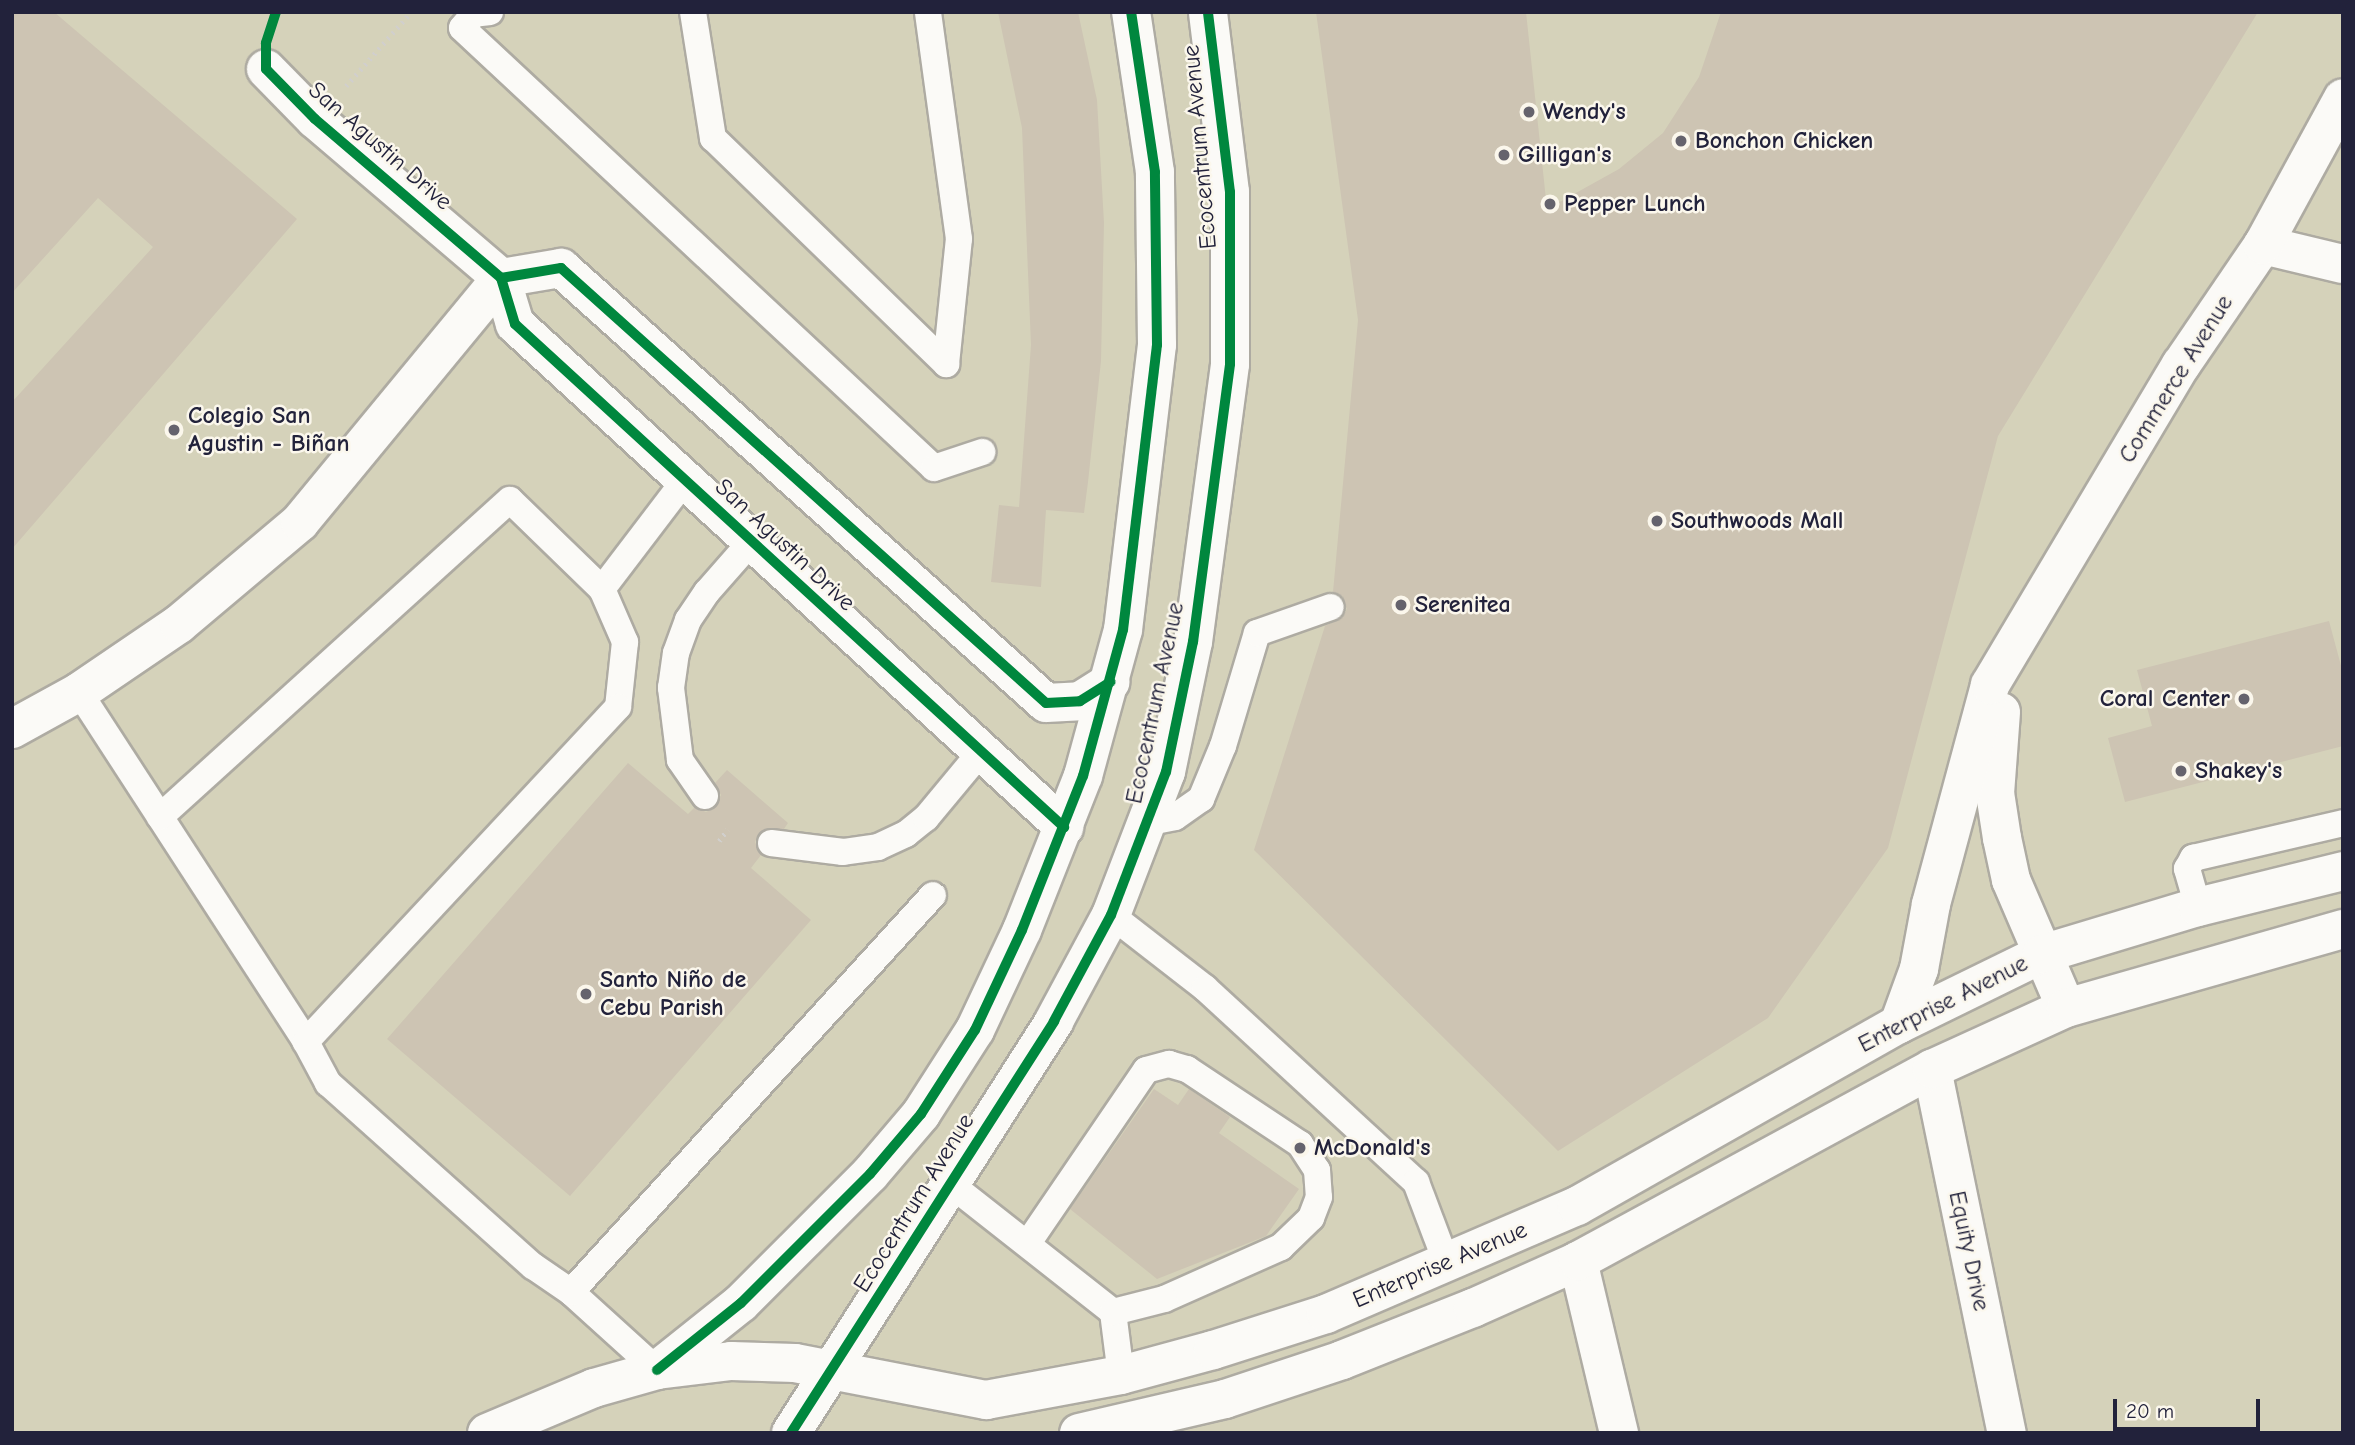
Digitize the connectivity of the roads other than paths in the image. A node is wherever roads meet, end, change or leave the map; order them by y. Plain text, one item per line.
1 (490, 12) edge
2 (693, 12) edge
3 (928, 12) edge
4 (1130, 12) edge
5 (1208, 12) edge
6 (266, 69) dead end
7 (2343, 98) edge
8 (2263, 245) junction
9 (2343, 264) edge
10 (501, 278) junction
11 (982, 452) dead end
12 (685, 480) junction
13 (750, 543) junction
14 (602, 589) junction
15 (1331, 607) dead end
16 (2005, 658) junction
17 (1111, 682) junction
18 (79, 692) junction
19 (12, 729) edge
20 (980, 753) junction
21 (705, 796) dead end
22 (160, 817) junction
23 (1150, 822) junction
24 (2343, 823) edge
25 (1064, 827) junction
26 (771, 843) dead end
27 (2343, 871) edge
28 (933, 895) dead end
29 (2198, 907) junction
30 (1111, 915) junction
31 (2343, 929) edge
32 (2042, 954) junction
33 (2066, 1009) junction
34 (1899, 1024) junction
35 (306, 1042) junction
36 (1932, 1069) junction
37 (949, 1183) junction
38 (1028, 1243) junction
39 (1578, 1261) junction
40 (1447, 1264) junction
41 (571, 1292) junction
42 (1113, 1312) junction
43 (657, 1370) junction
44 (834, 1370) junction
45 (1121, 1375) junction
46 (487, 1433) edge
47 (791, 1433) edge
48 (1079, 1433) edge
49 (1619, 1433) edge
50 (2007, 1433) edge

1 - 11 lane
2 - 3 lane
4 - 17 street, Ecocentrum Avenue
5 - 23 street, Ecocentrum Avenue
6 - 10 street, San Agustin Drive
7 - 8 street, Commerce Avenue
8 - 9 street
8 - 16 street, Commerce Avenue
10 - 12 street, San Agustin Drive
10 - 17 street
10 - 18 street
12 - 13 street, San Agustin Drive
12 - 14 lane
13 - 20 street, San Agustin Drive
13 - 21 lane
14 - 22 lane
14 - 35 lane
15 - 23 lane
16 - 32 street, Commerce Avenue
16 - 34 street, Commerce Avenue
17 - 25 street, Ecocentrum Avenue
18 - 19 street
18 - 22 lane
20 - 25 street, San Agustin Drive
20 - 26 lane
22 - 35 lane
23 - 30 street, Ecocentrum Avenue
24 - 29 lane
25 - 43 street, Ecocentrum Avenue
27 - 29 street, Enterprise Avenue
28 - 41 lane
29 - 32 street, Enterprise Avenue
30 - 37 street, Ecocentrum Avenue
30 - 40 lane
31 - 33 street, Enterprise Avenue
32 - 33 street, Commerce Avenue
32 - 34 street, Enterprise Avenue
33 - 36 street, Enterprise Avenue
34 - 40 street, Enterprise Avenue
35 - 41 lane
36 - 39 street, Enterprise Avenue
36 - 50 street, Equity Drive
37 - 38 lane
37 - 44 street, Ecocentrum Avenue
38 - 42 lane
38 - 42 lane
39 - 48 street, Enterprise Avenue
39 - 49 street
40 - 45 street, Enterprise Avenue
41 - 43 lane
42 - 45 lane
43 - 44 street, Enterprise Avenue
43 - 46 street, Enterprise Avenue
44 - 45 street, Enterprise Avenue
44 - 47 street, Ecocentrum Avenue

